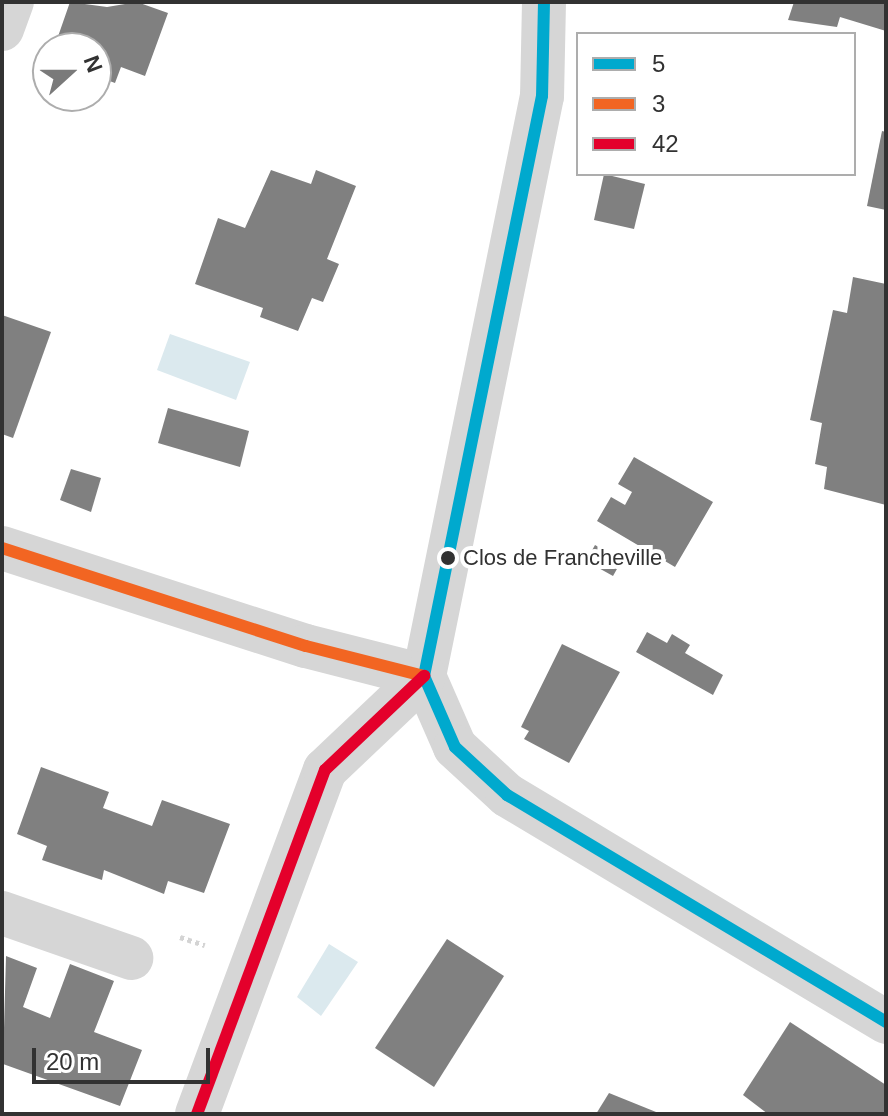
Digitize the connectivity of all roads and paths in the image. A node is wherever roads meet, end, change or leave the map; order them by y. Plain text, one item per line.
1 (12, 2) edge
2 (544, 2) edge
3 (2, 29) edge
4 (2, 548) edge
5 (424, 676) junction
6 (2, 913) edge
7 (131, 958) dead end
8 (886, 1022) edge
9 (197, 1114) edge

1 - 3 street
2 - 5 street
4 - 5 street
5 - 8 street
5 - 9 street
6 - 7 street

